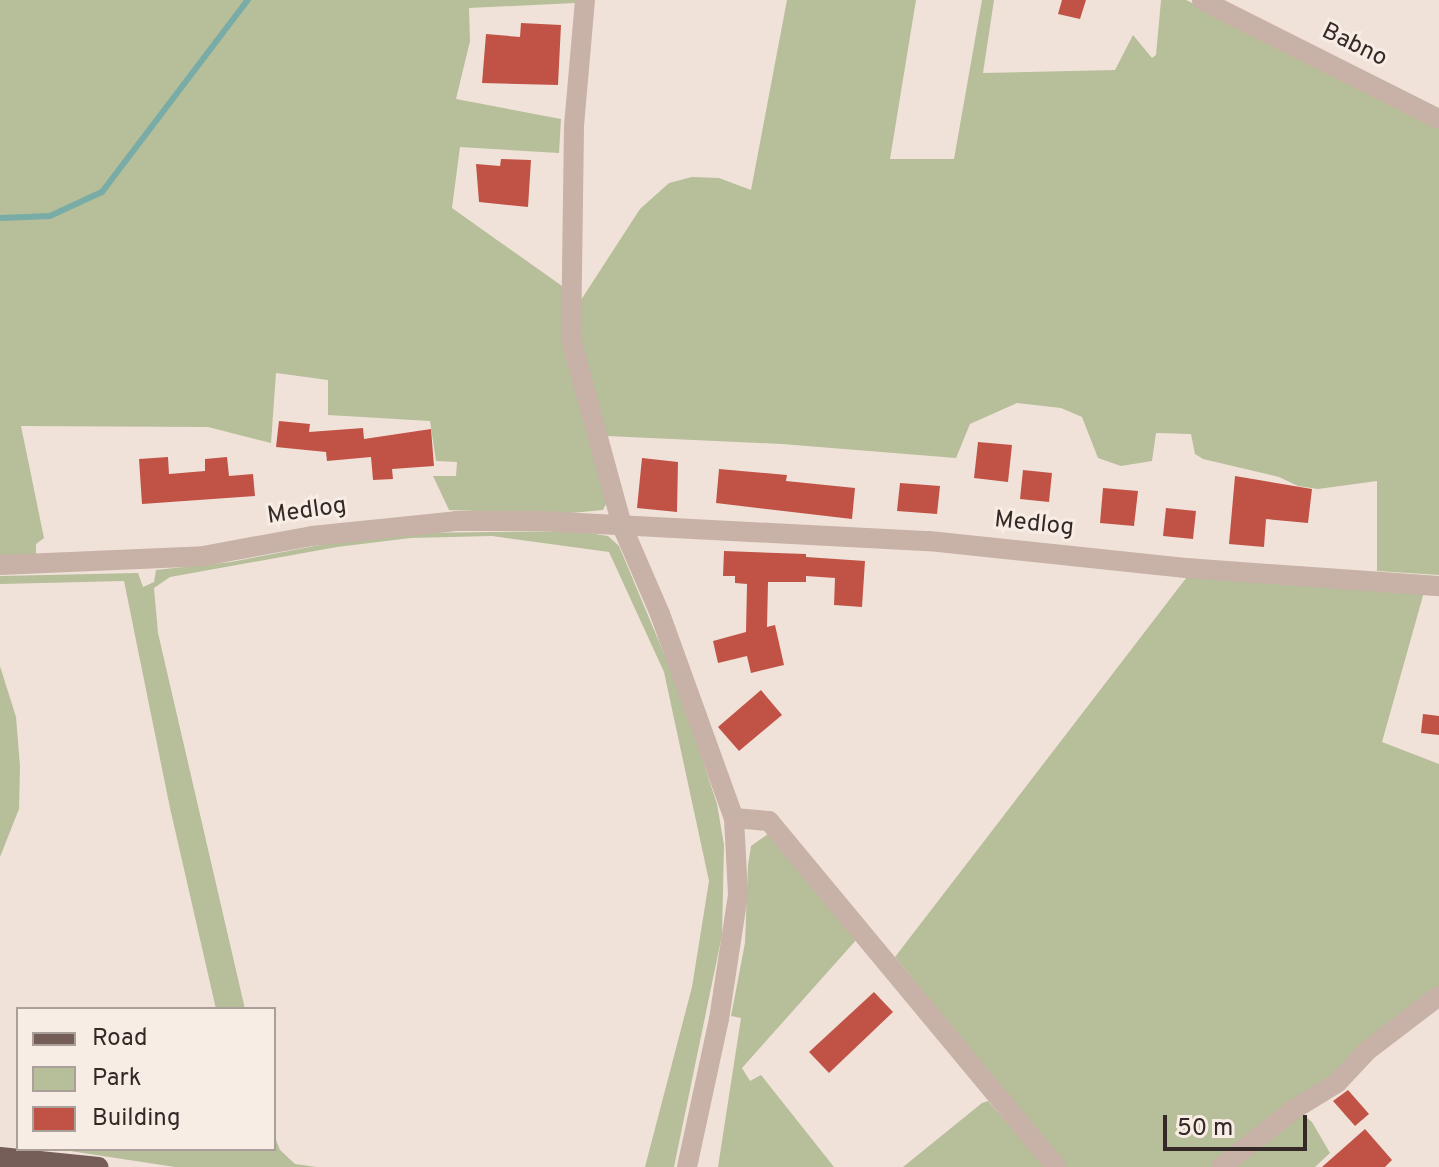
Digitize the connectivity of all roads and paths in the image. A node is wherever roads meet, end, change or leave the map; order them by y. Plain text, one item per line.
1 (585, 0) edge
2 (1202, 0) edge
3 (1439, 119) edge
4 (622, 526) junction
5 (0, 565) edge
6 (1439, 586) edge
7 (734, 818) junction
8 (1439, 996) edge
9 (0, 1157) edge
10 (98, 1167) edge
11 (687, 1167) edge
12 (1056, 1167) edge
13 (1221, 1167) edge

1 - 4 street
2 - 3 street, Babno
4 - 5 street, Medlog
4 - 6 street, Medlog
4 - 7 street
7 - 11 street
7 - 12 street
8 - 13 street
9 - 10 main road

